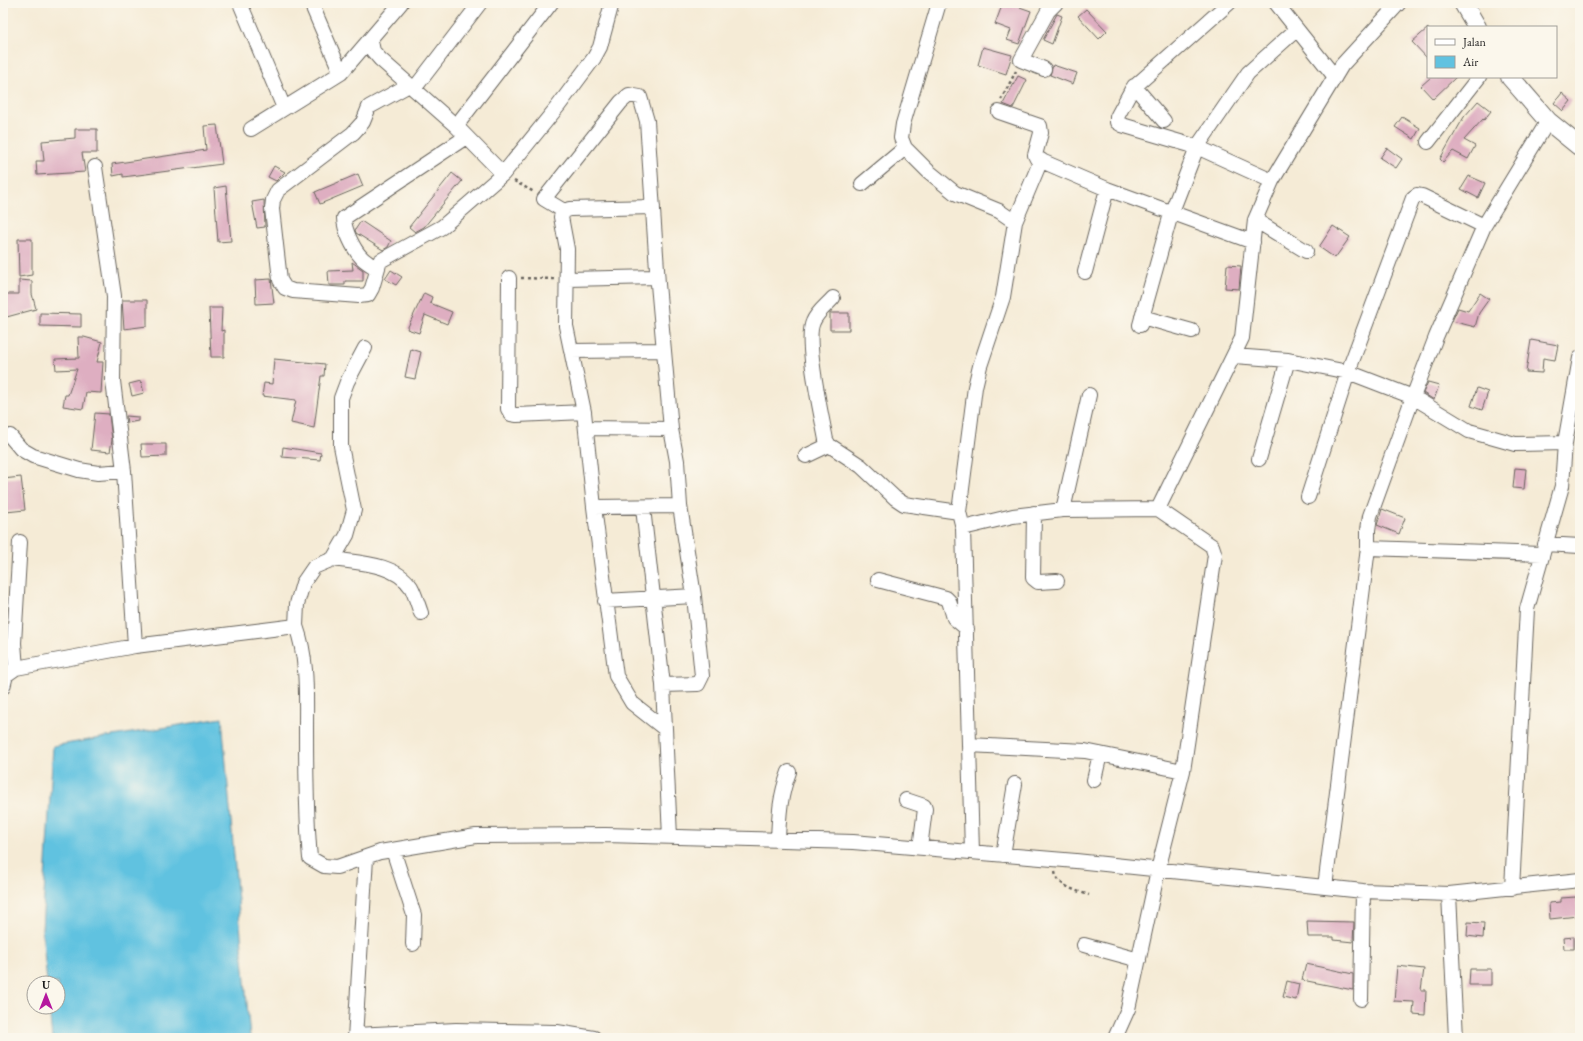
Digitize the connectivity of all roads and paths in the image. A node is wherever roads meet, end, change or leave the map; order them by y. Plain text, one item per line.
1 (240, 3) edge
2 (311, 3) edge
3 (401, 3) edge
4 (480, 3) edge
5 (551, 3) edge
6 (612, 3) edge
7 (939, 3) edge
8 (1056, 3) edge
9 (1229, 3) edge
10 (1276, 3) edge
11 (1399, 3) edge
12 (1463, 3) edge
13 (1476, 26) edge
14 (1296, 30) junction
15 (371, 41) junction
16 (1021, 60) junction
17 (1044, 69) dead end
18 (341, 73) junction
19 (1335, 77) junction
20 (1478, 78) edge
21 (1511, 78) edge
22 (1134, 86) junction
23 (411, 87) junction
24 (284, 108) junction
25 (999, 112) joint
26 (1164, 121) dead end
27 (1548, 121) junction
28 (456, 126) junction
29 (251, 129) dead end
30 (466, 137) junction
31 (1428, 142) dead end
32 (1198, 147) junction
33 (1580, 147) edge
34 (905, 148) junction
35 (1041, 160) junction
36 (95, 167) dead end
37 (503, 174) junction
38 (1272, 181) junction
39 (862, 184) dead end
40 (1107, 189) junction
41 (544, 199) junction
42 (653, 207) junction
43 (564, 211) junction
44 (1172, 214) junction
45 (1255, 220) junction
46 (1015, 222) junction
47 (1484, 226) junction
48 (1252, 242) junction
49 (1306, 250) dead end
50 (378, 269) junction
51 (1085, 272) dead end
52 (658, 277) junction
53 (509, 278) joint
54 (568, 279) junction
55 (833, 298) dead end
56 (1192, 331) dead end
57 (366, 348) dead end
58 (664, 350) junction
59 (571, 351) junction
60 (1234, 356) junction
61 (1580, 358) edge
62 (1288, 360) junction
63 (1348, 372) junction
64 (1089, 395) dead end
65 (1413, 397) junction
66 (584, 412) junction
67 (586, 428) junction
68 (671, 428) junction
69 (10, 436) dead end
70 (1565, 443) junction
71 (829, 445) junction
72 (806, 456) dead end
73 (1259, 459) dead end
74 (124, 471) junction
75 (1308, 496) dead end
76 (680, 506) junction
77 (594, 507) junction
78 (643, 508) junction
79 (1158, 509) junction
80 (1063, 510) junction
81 (959, 512) junction
82 (1034, 513) junction
83 (963, 528) junction
84 (20, 542) dead end
85 (1580, 546) edge
86 (1368, 548) junction
87 (1543, 549) junction
88 (333, 559) junction
89 (878, 580) dead end
90 (1057, 581) dead end
91 (694, 596) junction
92 (653, 598) junction
93 (605, 601) junction
94 (421, 613) dead end
95 (296, 626) junction
96 (967, 629) junction
97 (135, 646) junction
98 (16, 668) junction
99 (663, 685) junction
100 (3, 687) edge
101 (665, 729) junction
102 (969, 745) junction
103 (1100, 754) junction
104 (1183, 771) junction
105 (789, 772) dead end
106 (1094, 780) dead end
107 (1015, 784) dead end
108 (906, 800) dead end
109 (670, 837) junction
110 (778, 840) junction
111 (920, 848) junction
112 (394, 850) junction
113 (972, 852) junction
114 (1003, 855) junction
115 (366, 858) junction
116 (1052, 859) junction
117 (1158, 870) junction
118 (1580, 880) edge
119 (1325, 887) junction
120 (1512, 888) junction
121 (1363, 891) junction
122 (1449, 894) junction
123 (1089, 895) dead end
124 (413, 944) dead end
125 (1084, 945) dead end
126 (1139, 960) junction
127 (1361, 998) dead end
128 (556, 1035) edge
129 (355, 1037) edge
130 (594, 1038) edge
131 (1115, 1038) edge
132 (1456, 1038) edge

1 - 24 street
2 - 18 street
3 - 15 street
4 - 23 street
5 - 28 street
6 - 37 street
7 - 34 street
8 - 16 street
9 - 22 street
10 - 14 street
11 - 19 street
12 - 13 street
14 - 19 street
14 - 32 street
15 - 18 street
15 - 23 street
16 - 17 street
16 - 25 path
18 - 24 street
19 - 38 street
20 - 31 street
21 - 27 street
22 - 26 street
22 - 32 street
23 - 28 street
23 - 50 street
24 - 29 street
25 - 35 street
27 - 33 street
27 - 47 street
28 - 30 street
30 - 37 street
30 - 50 street
32 - 38 street
32 - 44 street
34 - 39 street
34 - 46 street
35 - 40 street
35 - 46 street
36 - 74 street
37 - 41 path
37 - 50 street
38 - 45 street
40 - 44 street
40 - 51 street
41 - 42 street
41 - 43 street
42 - 43 street
42 - 52 street
43 - 54 street
44 - 48 street
44 - 56 street
45 - 48 street
45 - 49 street
46 - 81 street
47 - 63 street
47 - 65 street
48 - 60 street
52 - 54 street
52 - 58 street
53 - 54 path
53 - 66 street
54 - 59 street
55 - 71 street
57 - 88 street
58 - 59 street
58 - 68 street
59 - 66 street
60 - 62 street
60 - 79 street
61 - 70 street
62 - 63 street
62 - 73 street
63 - 65 street
63 - 75 street
64 - 80 street
65 - 70 street
65 - 86 street
66 - 67 street
67 - 68 street
67 - 77 street
68 - 76 street
69 - 74 street
70 - 87 street
71 - 72 street
71 - 81 street
74 - 97 street
76 - 78 street
76 - 91 street
77 - 78 street
77 - 93 street
78 - 92 street
79 - 80 street
79 - 104 street
80 - 82 street
81 - 83 street
82 - 83 street
82 - 90 street
83 - 96 street
84 - 98 street
85 - 87 street
86 - 87 street
86 - 119 street
87 - 120 street
88 - 94 street
88 - 95 street
89 - 96 street
91 - 92 street
91 - 99 street
92 - 93 street
92 - 99 street
93 - 101 street
95 - 97 street
95 - 115 street
96 - 102 street
97 - 98 street
98 - 100 street
99 - 101 street
101 - 109 street
102 - 103 street
102 - 113 street
103 - 104 street
103 - 106 street
104 - 117 street
105 - 110 street
107 - 114 street
108 - 111 street
109 - 110 street
109 - 112 street
110 - 111 street
111 - 113 street
112 - 115 street
112 - 124 street
113 - 114 street
114 - 116 street
115 - 129 street
116 - 117 street
116 - 123 path
117 - 119 street
117 - 126 street
118 - 120 street
119 - 121 street
120 - 122 street
121 - 122 street
121 - 127 street
122 - 132 street
125 - 126 street
126 - 131 street
128 - 129 street
128 - 130 street

